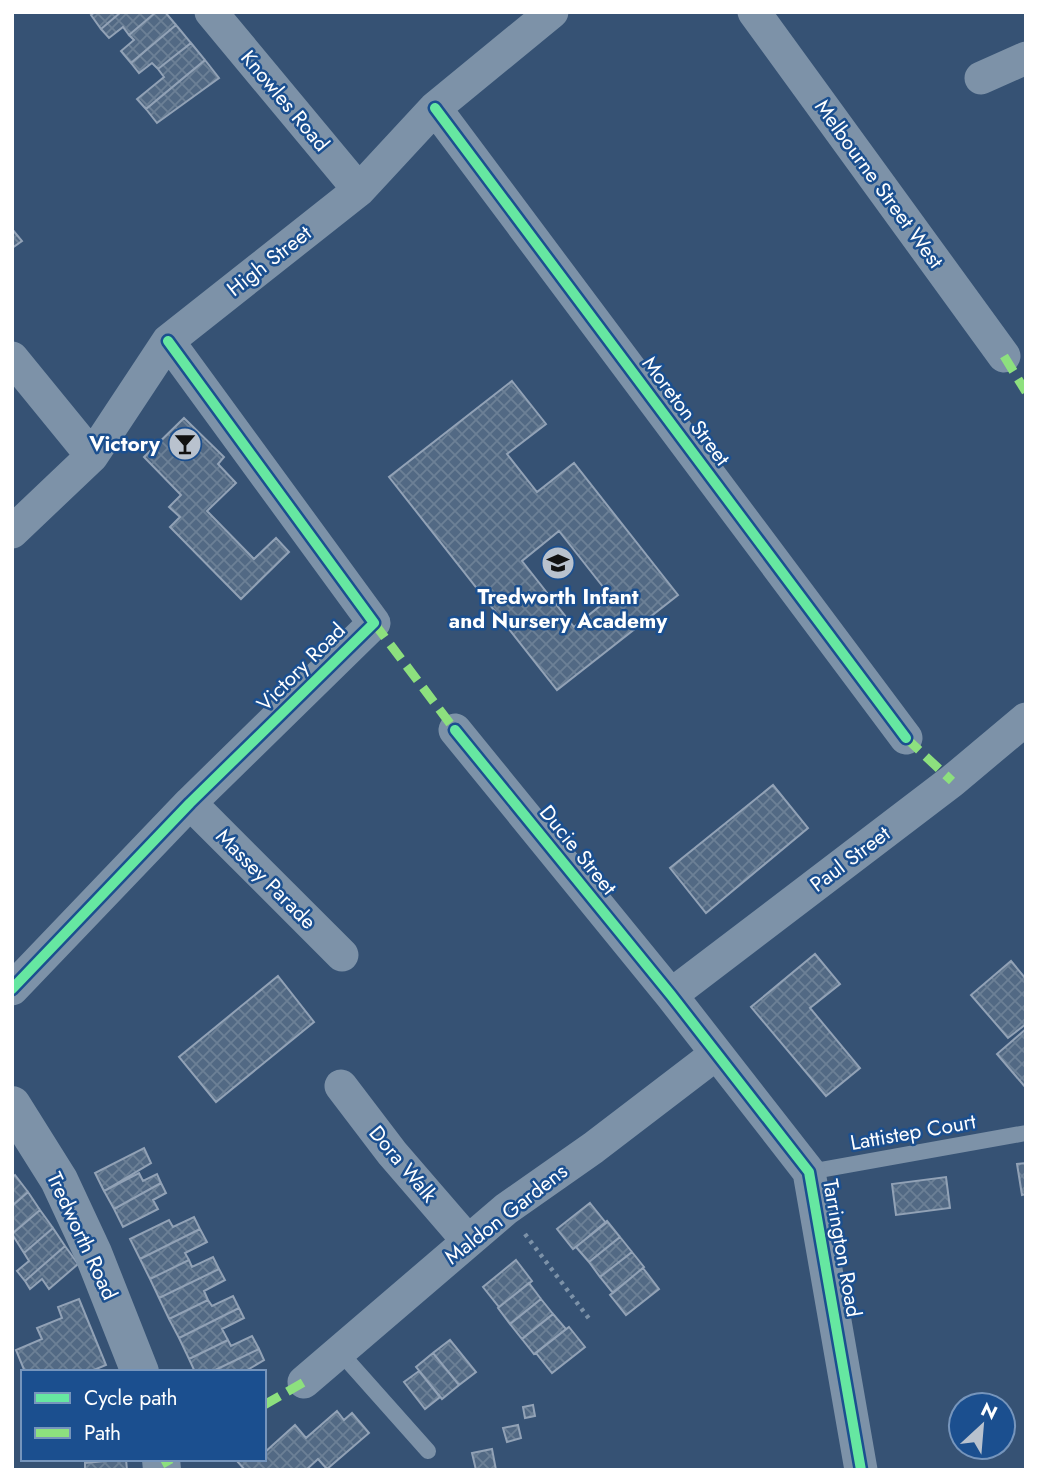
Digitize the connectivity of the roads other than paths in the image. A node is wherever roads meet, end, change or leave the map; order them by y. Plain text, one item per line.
1 (211, 12) edge
2 (552, 12) edge
3 (754, 12) edge
4 (1026, 58) edge
5 (981, 78) dead end
6 (435, 108) junction
7 (359, 190) junction
8 (168, 341) junction
9 (1004, 356) dead end
10 (12, 358) edge
11 (92, 456) junction
12 (12, 532) edge
13 (1026, 719) edge
14 (454, 730) dead end
15 (906, 738) dead end
16 (190, 803) junction
17 (342, 955) dead end
18 (12, 989) edge
19 (671, 995) junction
20 (716, 1054) junction
21 (341, 1086) dead end
22 (18, 1128) edge
23 (1026, 1133) edge
24 (809, 1172) junction
25 (468, 1241) junction
26 (339, 1351) junction
27 (139, 1370) edge
28 (304, 1382) dead end
29 (428, 1451) dead end
30 (861, 1470) edge

1 - 7 street, Knowles Road
2 - 6 street, High Street
3 - 9 street, Melbourne Street West
4 - 5 street
6 - 7 street, High Street
6 - 15 street, Moreton Street
7 - 8 street, High Street
8 - 11 street, High Street
8 - 16 street, Victory Road
10 - 11 street
11 - 12 street, High Street
13 - 19 street, Paul Street
14 - 19 street, Ducie Street
16 - 17 street, Massey Parade
16 - 18 street, Victory Road
19 - 20 street, Tarrington Road
20 - 24 street, Tarrington Road
20 - 25 street, Maldon Gardens
21 - 25 street, Dora Walk
22 - 27 street, Tredworth Road
23 - 24 lane, Lattistep Court
24 - 30 street, Tarrington Road
25 - 26 street, Maldon Gardens
26 - 28 street, Maldon Gardens
26 - 29 lane

